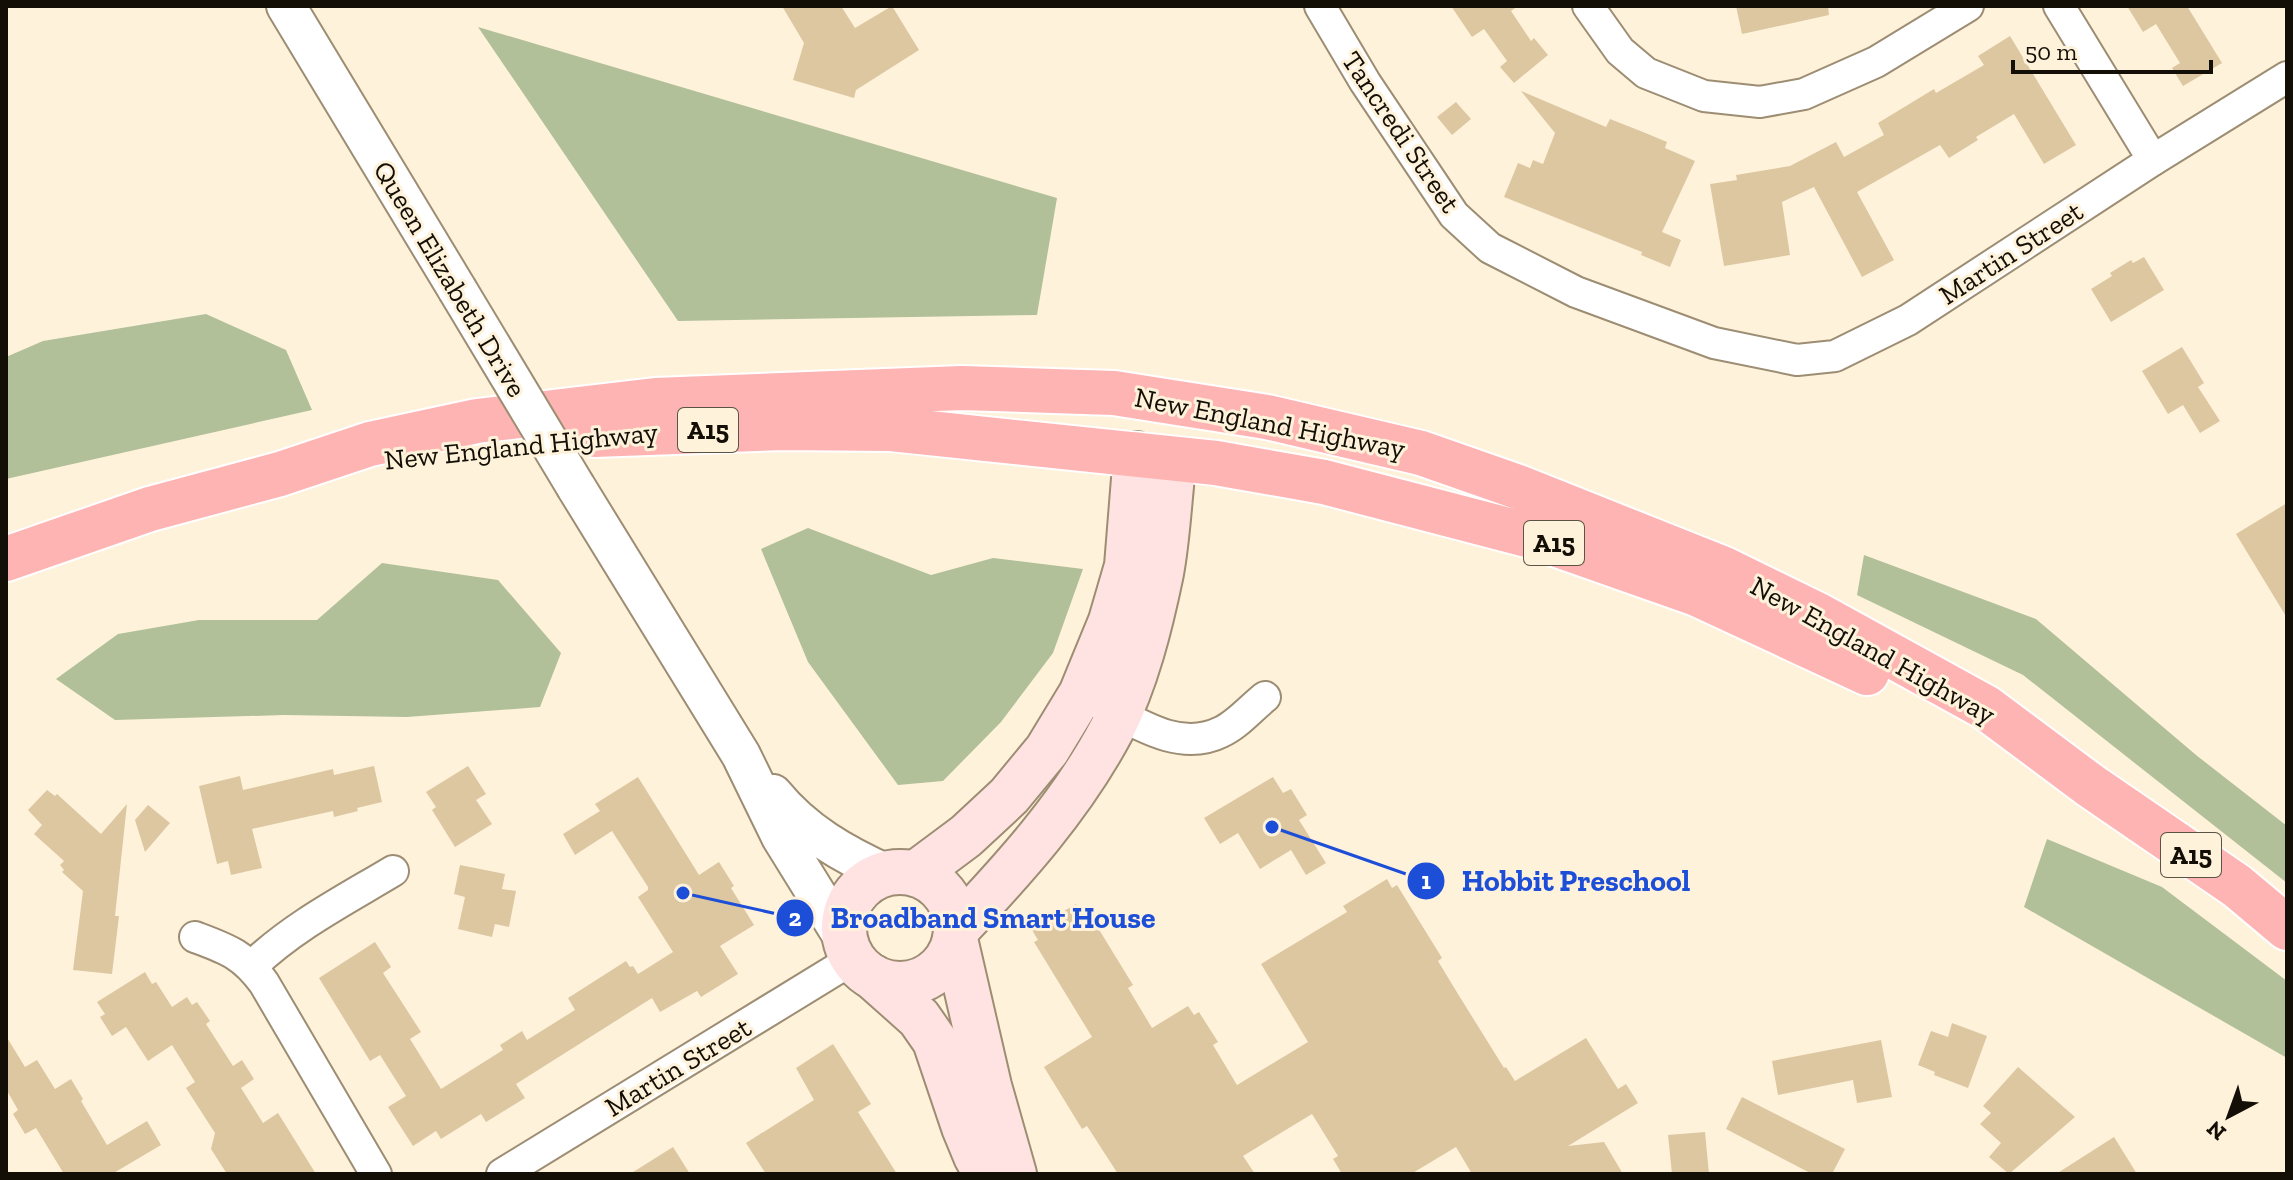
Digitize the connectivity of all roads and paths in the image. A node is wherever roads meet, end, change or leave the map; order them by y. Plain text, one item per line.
1 (286, 6) edge
2 (1320, 6) edge
3 (1588, 6) edge
4 (1968, 6) edge
5 (2059, 6) edge
6 (2287, 77) edge
7 (2153, 160) junction
8 (1714, 343) joint
9 (962, 388) junction
10 (1156, 453) junction
11 (280, 474) junction
12 (1518, 487) junction
13 (6, 559) edge
14 (1265, 697) dead end
15 (1100, 704) junction
16 (741, 755) junction
17 (2091, 786) junction
18 (393, 871) dead end
19 (901, 874) junction
20 (2287, 928) edge
21 (956, 935) junction
22 (195, 937) dead end
23 (858, 959) junction
24 (252, 966) junction
25 (376, 1174) edge
26 (502, 1174) edge
27 (986, 1174) edge
28 (1014, 1174) edge

1 - 16 street, Queen Elizabeth Drive, bridge
2 - 8 street, Tancredi Street
3 - 4 street
5 - 7 street
6 - 7 street, Martin Street
7 - 8 street, Martin Street
9 - 10 highway
9 - 11 highway, New England Highway / A15
9 - 12 highway, New England Highway / A15
10 - 11 highway, New England Highway / A15
10 - 12 highway
10 - 15 main road
10 - 17 highway, New England Highway / A15
11 - 13 highway, New England Highway / A15
12 - 17 highway, New England Highway / A15
14 - 15 street
15 - 19 main road
15 - 21 main road
16 - 19 street, Queen Elizabeth Drive
16 - 23 street, Queen Elizabeth Drive
17 - 20 highway, New England Highway / A15
18 - 24 street
19 - 21 main road
19 - 23 main road
21 - 23 main road
21 - 28 main road
22 - 24 street
23 - 26 street, Martin Street
23 - 27 main road, Queen Elizabeth Drive
24 - 25 street

